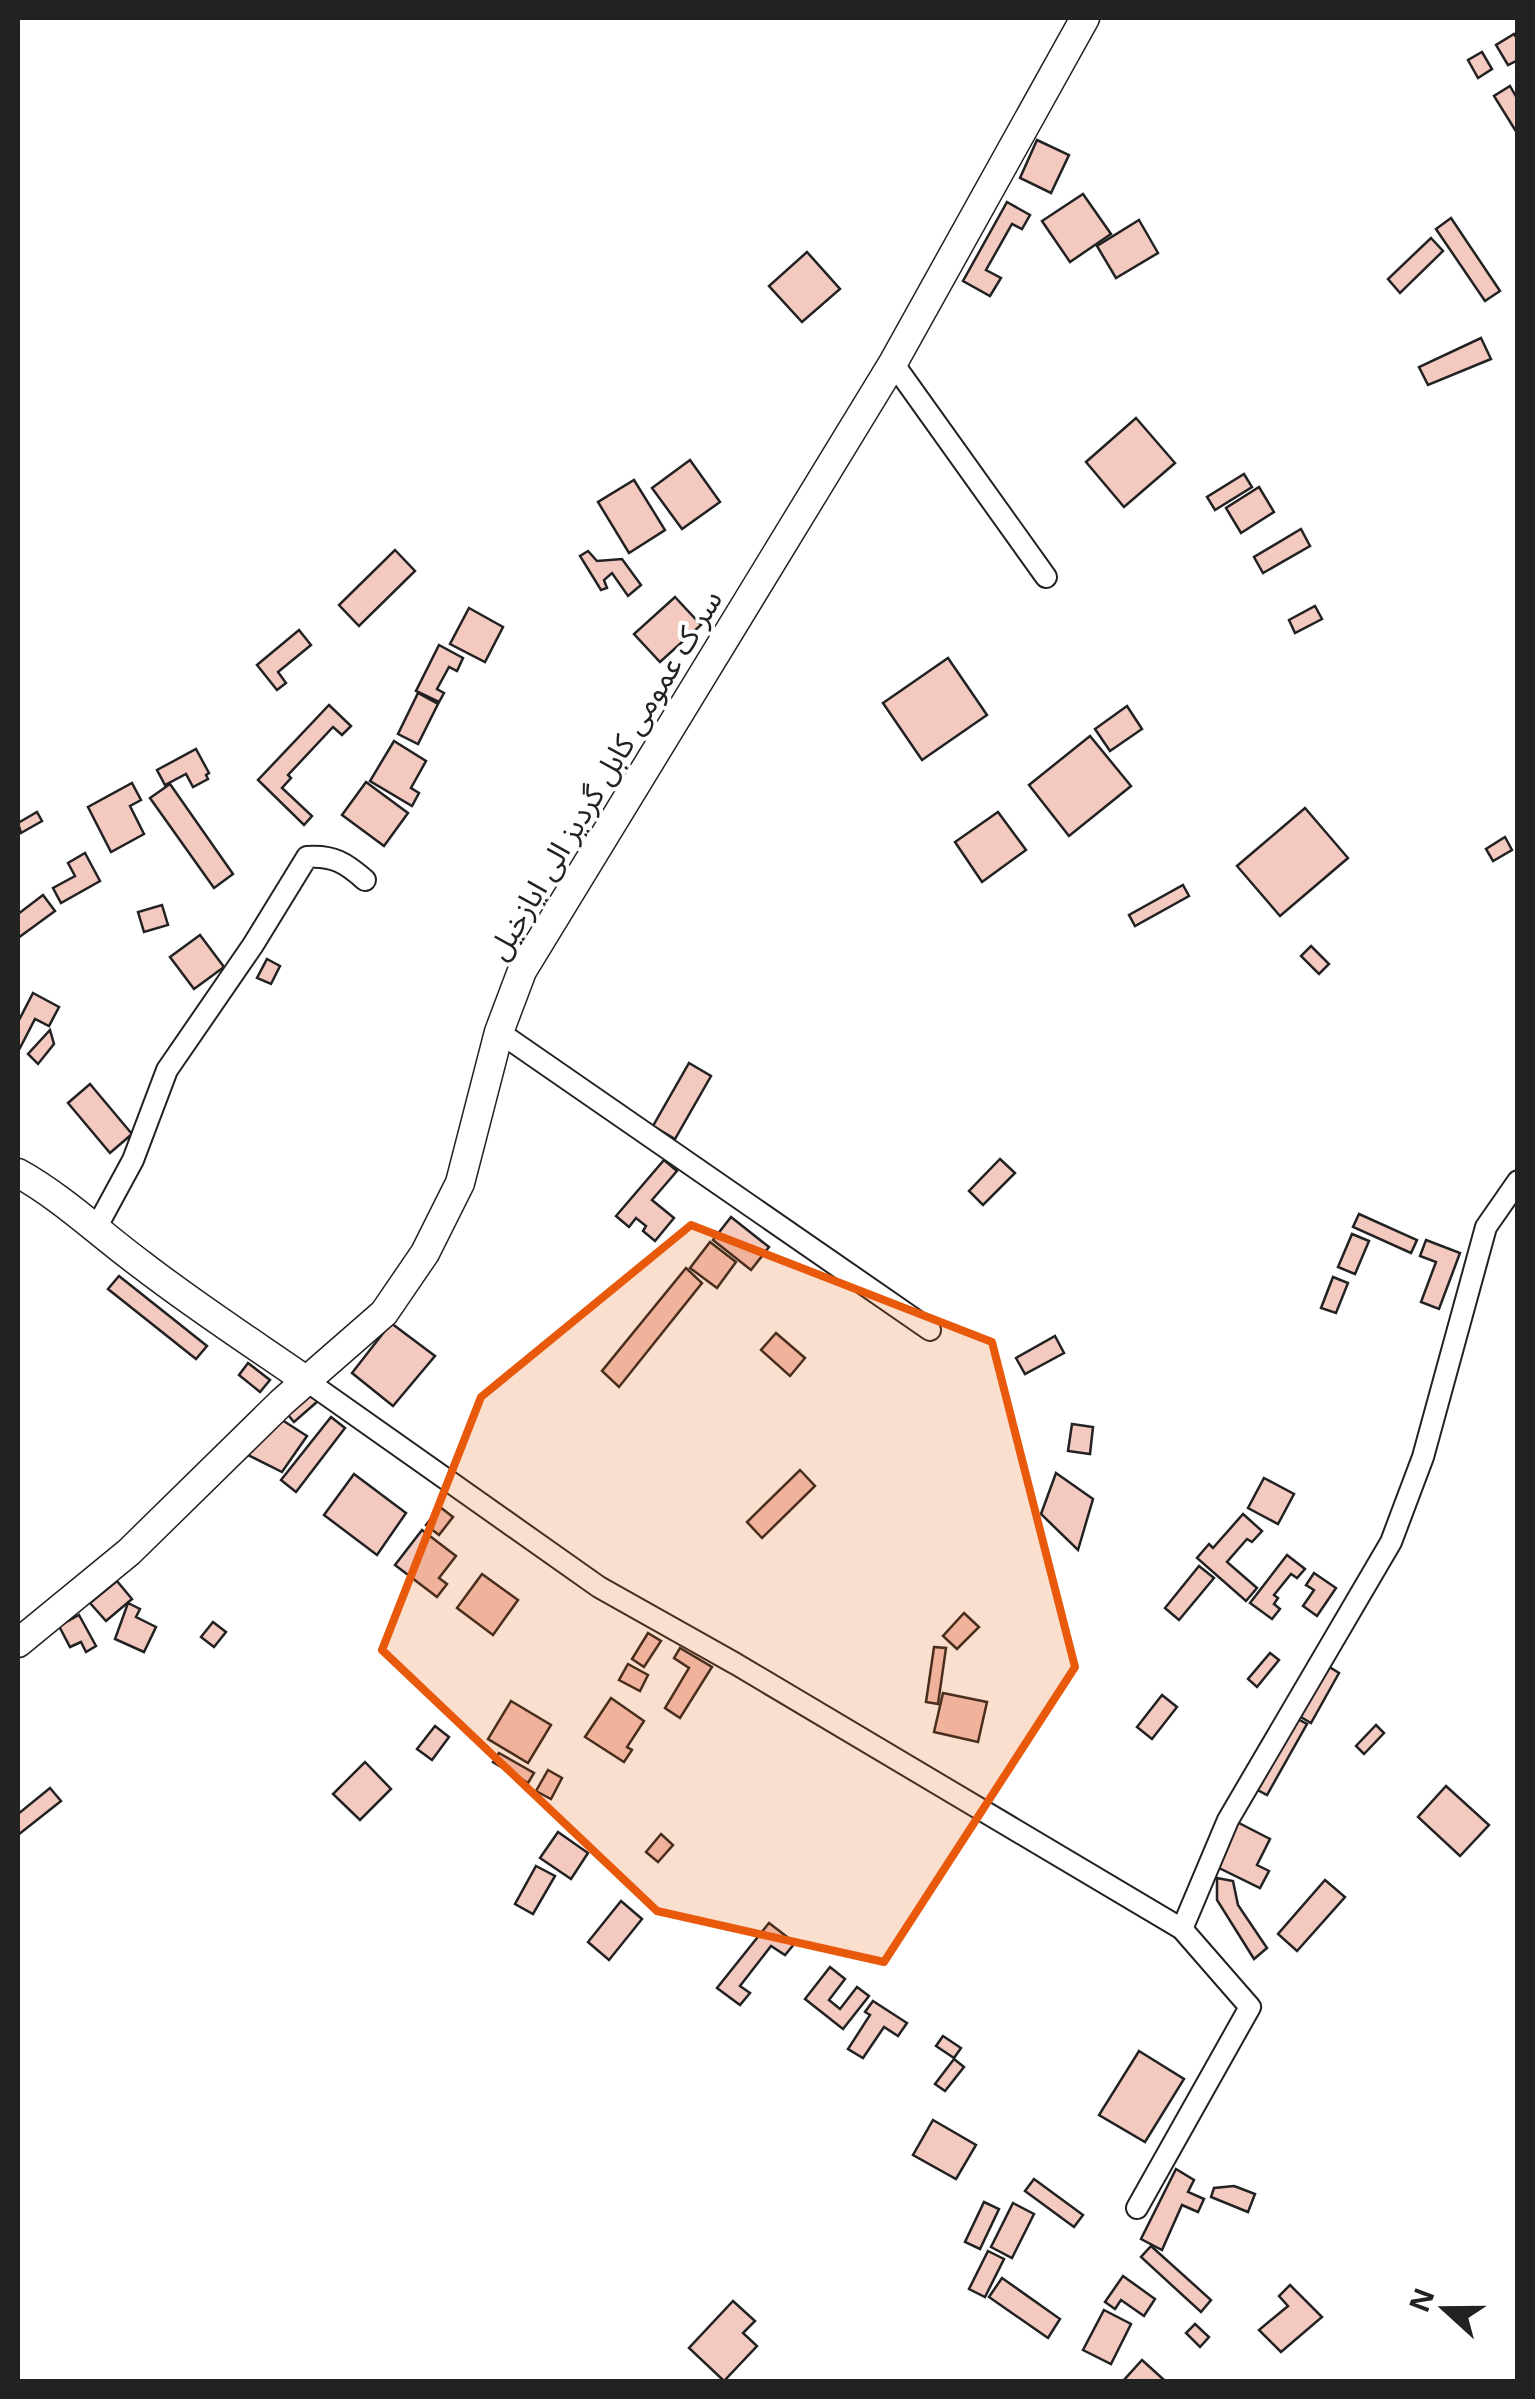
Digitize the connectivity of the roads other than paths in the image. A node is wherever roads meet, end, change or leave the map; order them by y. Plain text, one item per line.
1 (1085, 18) edge
2 (893, 364) junction
3 (1046, 578) dead end
4 (365, 880) dead end
5 (499, 1032) junction
6 (18, 1173) edge
7 (1518, 1180) edge
8 (95, 1230) junction
9 (930, 1330) dead end
10 (307, 1381) junction
11 (18, 1643) edge
12 (1182, 1929) junction
13 (1138, 2208) dead end

1 - 2 main road, سر ک عمومی کابل گردیز الی ایازخیل
2 - 3 street
2 - 5 main road, سر ک عمومی کابل گردیز الی ایازخیل
4 - 8 street
5 - 9 street
5 - 10 main road, سر ک عمومی کابل گردیز الی ایازخیل
6 - 8 main road
7 - 12 street
8 - 10 main road
10 - 11 main road, سر ک عمومی کابل گردیز الی ایازخیل
10 - 12 street
12 - 13 street

